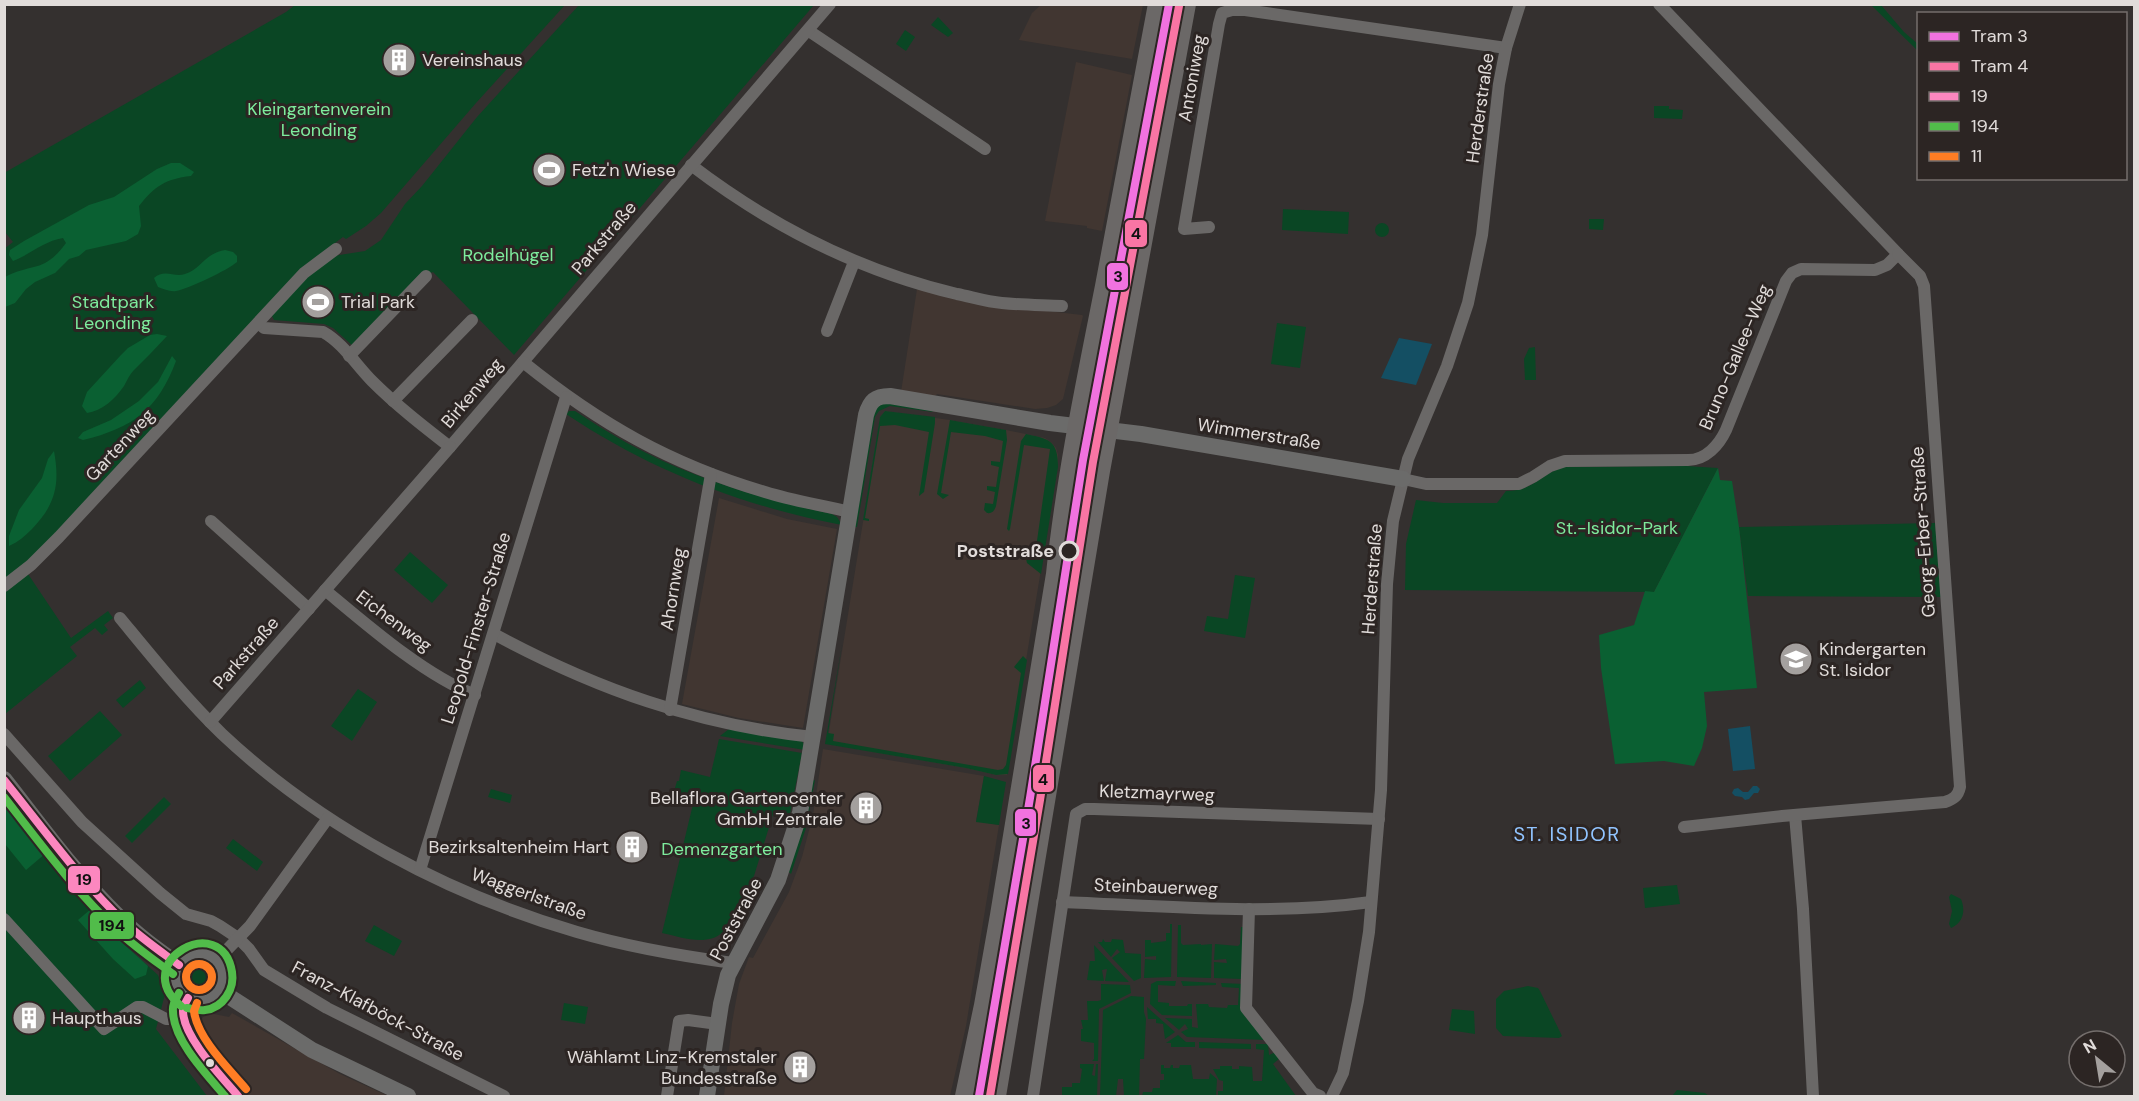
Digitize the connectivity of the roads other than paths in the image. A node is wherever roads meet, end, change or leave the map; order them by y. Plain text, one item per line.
1 (830, 4) edge
2 (1157, 4) edge
3 (1188, 4) edge
4 (1520, 4) edge
5 (1659, 4) edge
6 (809, 31) junction
7 (1506, 48) junction
8 (985, 149) dead end
9 (692, 165) junction
10 (1209, 226) dead end
11 (336, 249) dead end
12 (1898, 254) junction
13 (854, 262) junction
14 (426, 276) dead end
15 (1062, 306) dead end
16 (472, 320) dead end
17 (258, 323) junction
18 (827, 331) dead end
19 (349, 356) junction
20 (522, 362) junction
21 (566, 397) junction
22 (393, 401) junction
23 (1077, 426) junction
24 (1109, 430) junction
25 (450, 447) junction
26 (711, 474) junction
27 (1403, 479) junction
28 (850, 512) junction
29 (211, 521) dead end
30 (4, 586) edge
31 (326, 590) junction
32 (309, 609) junction
33 (120, 618) dead end
34 (494, 634) junction
35 (475, 695) junction
36 (670, 710) junction
37 (210, 722) junction
38 (4, 734) edge
39 (813, 737) junction
40 (4, 779) edge
41 (1795, 815) junction
42 (328, 818) junction
43 (1379, 819) junction
44 (1684, 827) dead end
45 (420, 870) junction
46 (1062, 902) junction
47 (1371, 902) junction
48 (1249, 909) junction
49 (4, 919) edge
50 (238, 938) junction
51 (216, 961) junction
52 (733, 963) junction
53 (179, 965) junction
54 (219, 990) junction
55 (188, 998) junction
56 (183, 1019) junction
57 (718, 1024) junction
58 (238, 1096) edge
59 (408, 1096) edge
60 (504, 1096) edge
61 (667, 1096) edge
62 (707, 1096) edge
63 (964, 1096) edge
64 (997, 1096) edge
65 (1033, 1096) edge
66 (1320, 1096) edge
67 (1332, 1096) edge
68 (1813, 1096) edge

1 - 6 street, Parkstraße
2 - 23 main road
3 - 24 main road
4 - 7 street, Herderstraße
5 - 12 street
6 - 8 street
6 - 9 street, Parkstraße
7 - 10 street, Antoniweg
7 - 27 street, Herderstraße
9 - 13 street
9 - 20 street, Parkstraße
11 - 17 street, Gartenweg
12 - 27 street, Bruno-Gallee-Weg
12 - 41 street, Georg-Erber-Straße
13 - 15 street
13 - 18 street
14 - 19 street
16 - 22 street
17 - 19 street
17 - 30 street, Gartenweg
19 - 22 street, Birkenweg
20 - 21 street
20 - 25 street, Birkenweg
21 - 26 street
21 - 34 street, Leopold-Finster-Straße
22 - 25 street, Birkenweg
23 - 24 street, Wimmerstraße
23 - 28 street, Poststraße
23 - 63 main road
24 - 27 street, Wimmerstraße
24 - 64 main road
25 - 31 street, Parkstraße
26 - 28 street
26 - 36 street, Ahornweg
27 - 43 street, Herderstraße
28 - 39 street, Poststraße
29 - 32 street
31 - 32 street, Parkstraße
31 - 35 street, Eichenweg
32 - 37 street, Parkstraße
33 - 37 street, Waggerlstraße
34 - 35 street, Leopold-Finster-Straße
34 - 36 street
35 - 45 street, Leopold-Finster-Straße
36 - 39 street
37 - 42 street, Waggerlstraße
38 - 50 street, Franz-Klafböck-Straße
39 - 52 street, Poststraße
40 - 53 street
41 - 44 street, Georg-Erber-Straße
41 - 68 street
42 - 45 street, Waggerlstraße
42 - 50 street
43 - 46 street, Kletzmayrweg
43 - 47 street, Herderstraße
45 - 52 street, Waggerlstraße
46 - 48 street, Steinbauerweg
46 - 65 street, Kletzmayrweg
47 - 48 street, Steinbauerweg
47 - 67 street, Herderstraße
48 - 66 street
49 - 56 street
50 - 51 street
50 - 60 street, Franz-Klafböck-Straße
51 - 53 street
51 - 54 street
52 - 57 street, Poststraße
53 - 55 street
54 - 55 street
54 - 59 street
55 - 56 street
56 - 58 street
57 - 61 street
57 - 62 street, Poststraße

